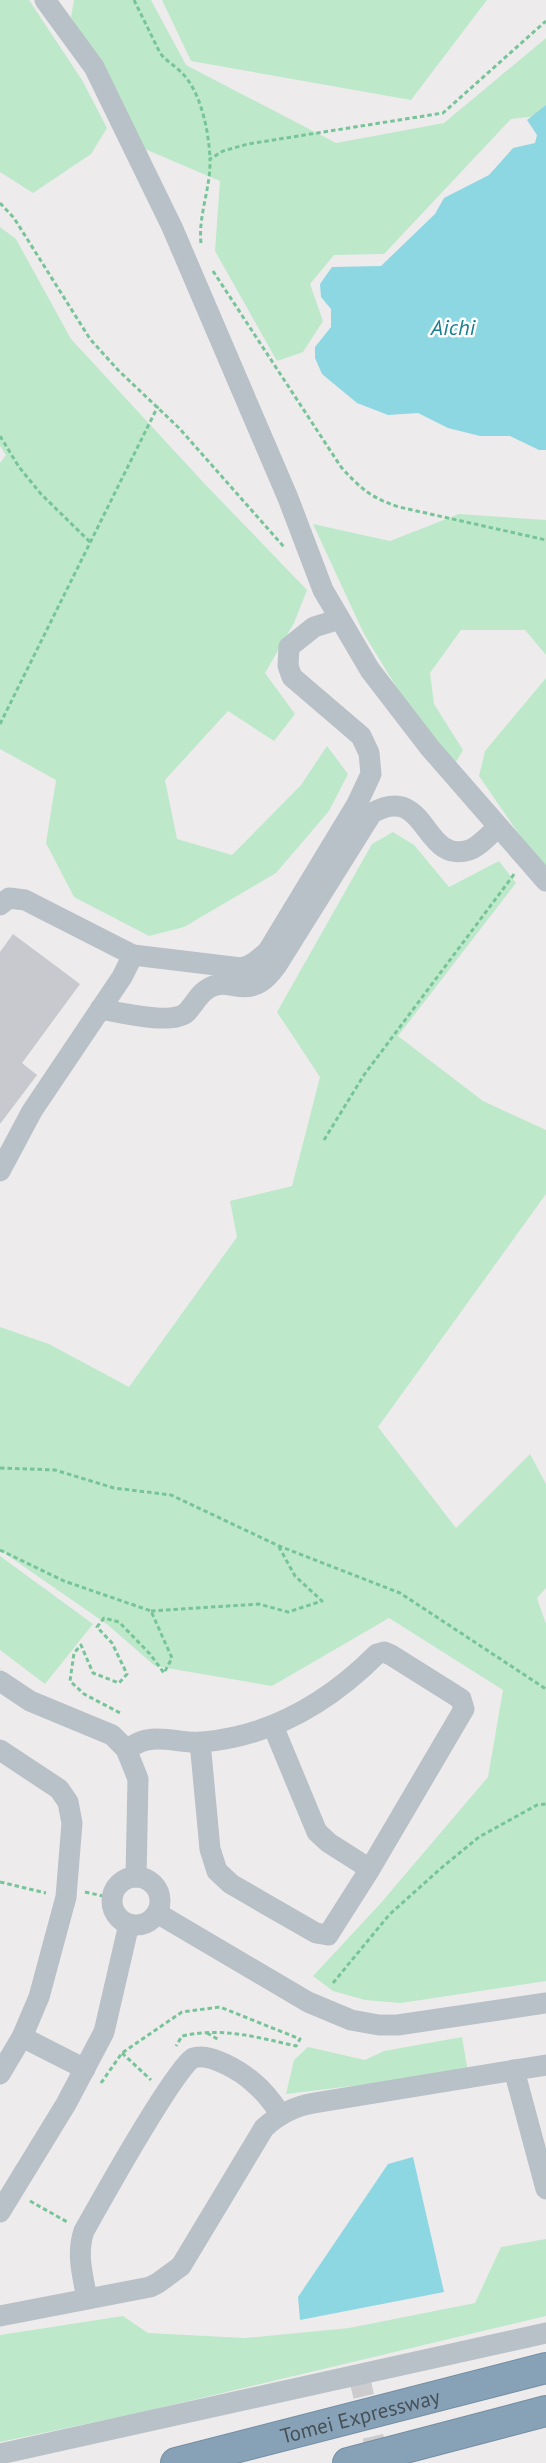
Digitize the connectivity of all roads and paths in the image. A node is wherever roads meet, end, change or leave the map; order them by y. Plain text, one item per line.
1 (45, 0) edge
2 (134, 0) edge
3 (546, 21) edge
4 (210, 159) junction
5 (0, 203) edge
6 (202, 251) dead end
7 (213, 270) dead end
8 (158, 406) junction
9 (0, 436) edge
10 (546, 540) edge
11 (90, 542) junction
12 (291, 555) dead end
13 (340, 619) junction
14 (0, 724) edge
15 (498, 827) junction
16 (526, 858) junction
17 (546, 881) edge
18 (0, 905) edge
19 (133, 955) junction
20 (100, 1009) junction
21 (324, 1140) dead end
22 (0, 1171) edge
23 (0, 1468) edge
24 (279, 1546) junction
25 (0, 1550) edge
26 (151, 1611) junction
27 (0, 1681) edge
28 (546, 1689) edge
29 (122, 1714) dead end
30 (273, 1726) junction
31 (200, 1742) junction
32 (126, 1749) junction
33 (0, 1750) edge
34 (546, 1804) edge
35 (370, 1869) junction
36 (136, 1877) junction
37 (0, 1882) edge
38 (66, 1892) junction
39 (112, 1898) junction
40 (158, 1913) junction
41 (129, 1924) junction
42 (333, 1983) dead end
43 (546, 2003) edge
44 (22, 2037) junction
45 (123, 2053) dead end
46 (546, 2066) edge
47 (85, 2069) junction
48 (514, 2070) junction
49 (0, 2074) edge
50 (164, 2096) junction
51 (280, 2115) junction
52 (546, 2189) edge
53 (5, 2201) edge
54 (84, 2231) junction
55 (87, 2299) junction
56 (0, 2316) edge
57 (546, 2333) edge
58 (546, 2368) edge
59 (546, 2411) edge
60 (0, 2454) edge
61 (176, 2463) edge
62 (348, 2463) edge

1 - 13 street
2 - 4 path
3 - 4 path
4 - 6 path
5 - 8 path
7 - 10 path
8 - 11 path
8 - 12 path
9 - 11 path
11 - 14 path
13 - 15 street
13 - 19 street
15 - 16 street
15 - 20 street
16 - 17 street
16 - 21 path
18 - 19 street
19 - 20 street
20 - 22 street
23 - 24 path
24 - 26 path
24 - 28 path
25 - 26 path
26 - 29 path
27 - 32 street
30 - 31 street
30 - 35 street
30 - 35 street
31 - 32 street
31 - 35 street
32 - 36 street
33 - 38 street
34 - 42 path
36 - 39 street
36 - 40 street
37 - 38 path
38 - 39 path
38 - 44 street
39 - 41 street
40 - 41 street
40 - 43 street
41 - 47 street
44 - 47 street
44 - 49 street
45 - 50 path
46 - 48 street
47 - 53 street
48 - 51 street
48 - 52 street
50 - 51 street
50 - 54 street
51 - 55 street
53 - 54 path
54 - 55 street
55 - 56 street
57 - 60 street
58 - 61 highway, Tomei Expressway
59 - 62 highway, Tomei Expressway

